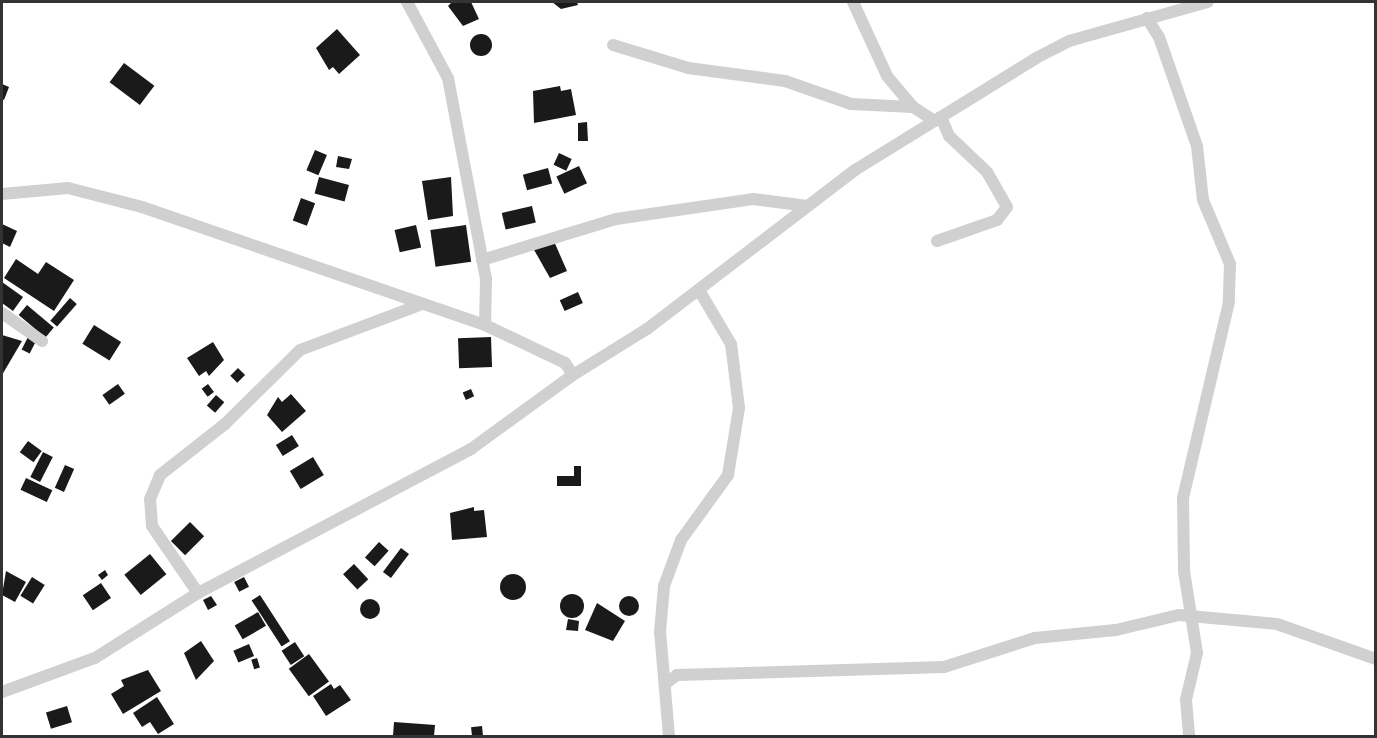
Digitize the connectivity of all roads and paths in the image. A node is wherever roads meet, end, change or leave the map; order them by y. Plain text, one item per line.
1 (407, 2) edge
2 (853, 2) edge
3 (1208, 2) edge
4 (1147, 18) junction
5 (613, 45) dead end
6 (913, 107) junction
7 (937, 119) junction
8 (2, 194) edge
9 (808, 206) junction
10 (937, 241) dead end
11 (482, 260) junction
12 (699, 290) junction
13 (420, 304) junction
14 (2, 313) edge
15 (485, 325) junction
16 (42, 341) dead end
17 (573, 375) junction
18 (198, 593) junction
19 (1194, 614) junction
20 (1376, 659) edge
21 (665, 684) junction
22 (2, 692) edge
23 (669, 736) edge
24 (1189, 736) edge

1 - 11 street
2 - 6 street
3 - 4 street
4 - 7 street
4 - 19 street
5 - 6 street
6 - 7 street
7 - 9 street
7 - 10 street
8 - 13 street
9 - 11 street
9 - 12 street
11 - 15 street
12 - 17 street
12 - 21 street
13 - 15 street
13 - 18 street
14 - 16 street
15 - 17 street
17 - 18 street
18 - 22 street
19 - 20 street
19 - 21 street
19 - 24 street
21 - 23 street

